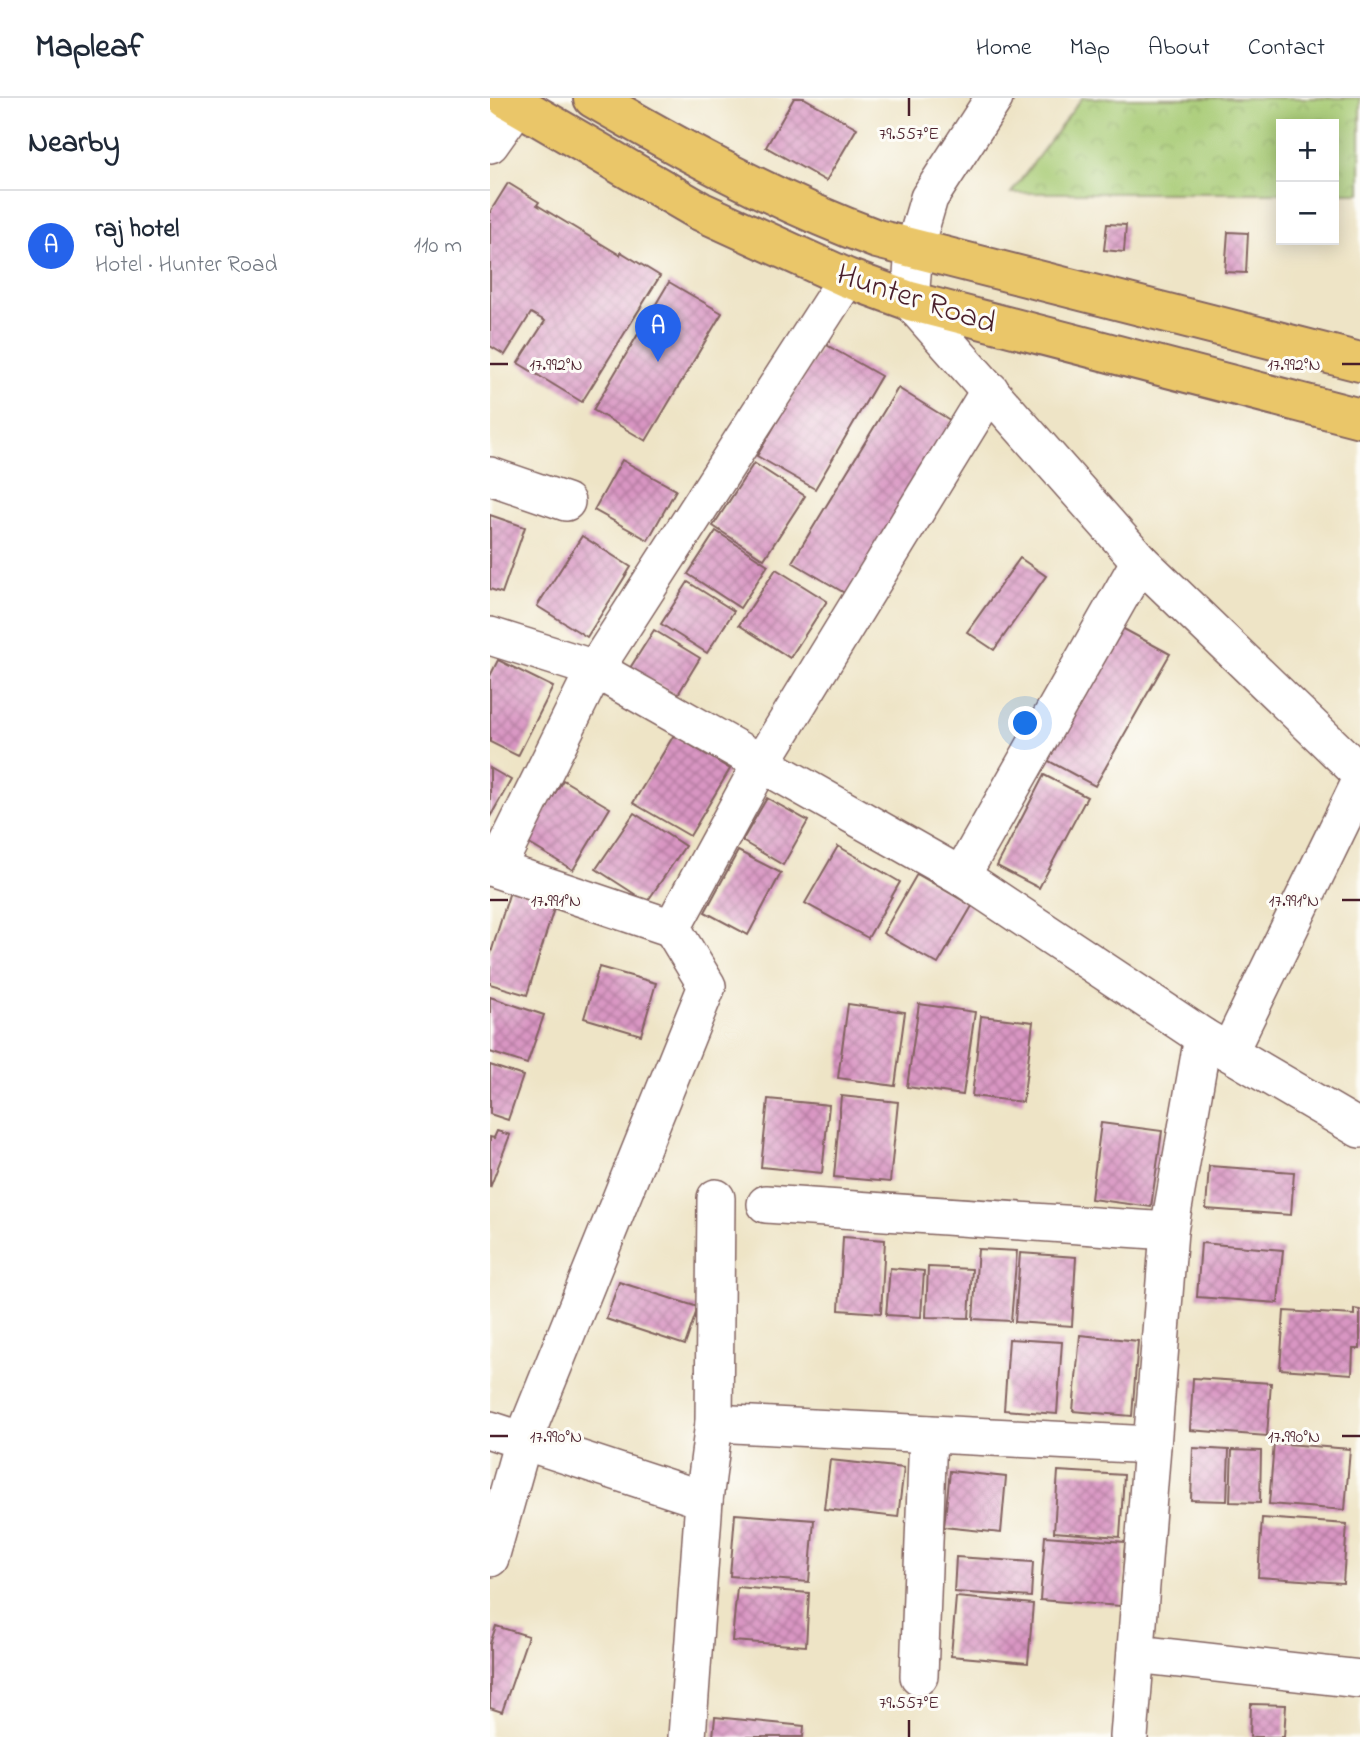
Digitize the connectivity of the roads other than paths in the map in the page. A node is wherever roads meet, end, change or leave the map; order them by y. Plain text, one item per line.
1 (593, 98) edge
2 (994, 98) edge
3 (512, 102) edge
4 (490, 144) edge
5 (914, 249) junction
6 (847, 278) junction
7 (911, 301) junction
8 (1360, 362) edge
9 (989, 390) junction
10 (1360, 418) edge
11 (490, 476) edge
12 (566, 502) dead end
13 (1140, 561) junction
14 (490, 636) edge
15 (595, 669) junction
16 (761, 764) junction
17 (1360, 773) edge
18 (1360, 783) edge
19 (492, 874) edge
20 (961, 876) junction
21 (672, 928) junction
22 (1216, 1045) junction
23 (1360, 1129) edge
24 (716, 1198) dead end
25 (766, 1203) dead end
26 (1169, 1231) junction
27 (715, 1423) junction
28 (928, 1434) junction
29 (506, 1435) edge
30 (1152, 1445) junction
31 (704, 1500) junction
32 (490, 1558) edge
33 (1136, 1654) junction
34 (919, 1676) dead end
35 (1360, 1679) edge
36 (687, 1737) edge
37 (1129, 1737) edge

1 - 5 main road, Hunter Road
2 - 5 street
3 - 4 street
3 - 6 main road, Hunter Road
5 - 7 street
5 - 8 main road, Hunter Road
6 - 7 main road, Hunter Road
6 - 15 street
7 - 9 street
7 - 10 main road, Hunter Road
9 - 13 street
9 - 16 street
11 - 12 street
13 - 17 street
13 - 20 street
14 - 15 street
15 - 16 street
15 - 19 street
16 - 20 street
16 - 21 street
18 - 22 street
19 - 21 street
20 - 22 street
21 - 29 street
22 - 23 street
22 - 26 street
24 - 27 street
25 - 26 street
26 - 30 street
27 - 28 street
27 - 31 street
28 - 30 street
28 - 34 street
29 - 31 street
29 - 32 street
30 - 33 street
31 - 36 street
33 - 35 street
33 - 37 street

